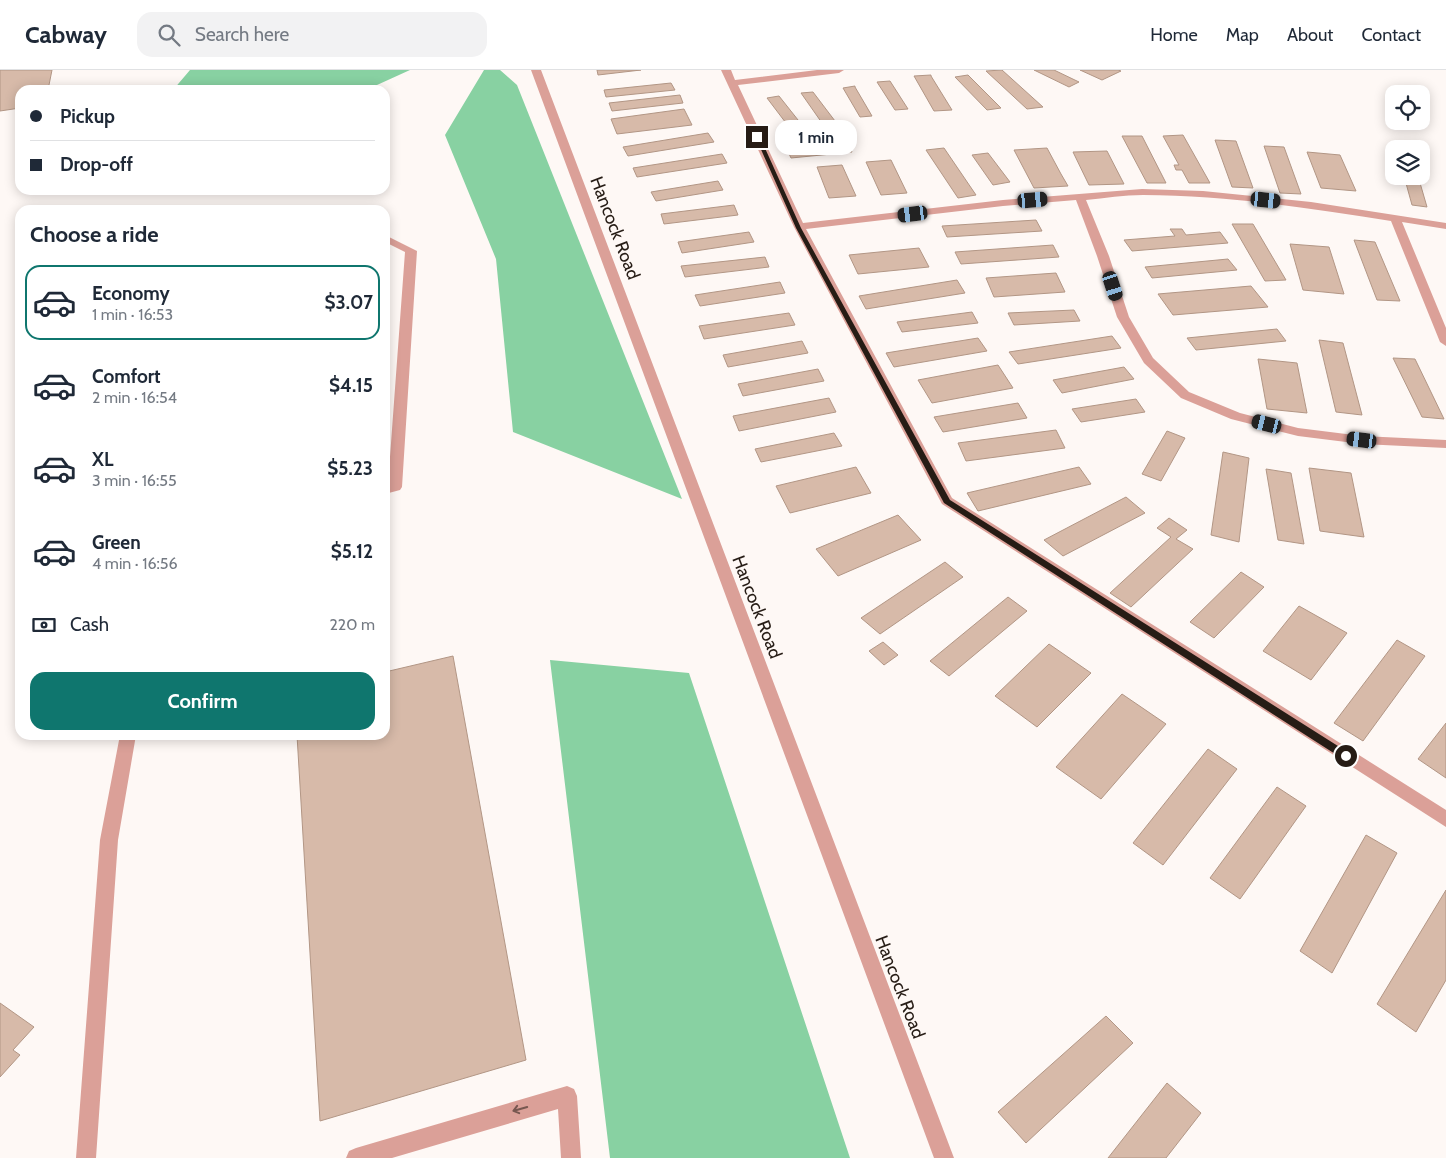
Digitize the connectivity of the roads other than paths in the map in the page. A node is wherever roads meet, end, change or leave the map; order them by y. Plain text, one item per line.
1 (536, 70) edge
2 (726, 70) edge
3 (839, 70) edge
4 (732, 83) junction
5 (1080, 198) junction
6 (1395, 218) junction
7 (1446, 226) edge
8 (798, 228) junction
9 (390, 240) edge
10 (1446, 342) edge
11 (1446, 444) edge
12 (390, 488) edge
13 (127, 740) edge
14 (1446, 820) edge
15 (86, 1158) edge
16 (356, 1158) edge
17 (571, 1158) edge
18 (944, 1158) edge

1 - 18 street, Hancock Road
2 - 4 street
3 - 4 street
4 - 8 street
5 - 6 street
5 - 8 street
5 - 11 street
6 - 7 street
6 - 10 street
8 - 14 street
9 - 12 street
13 - 15 street
17 -> 16 street

